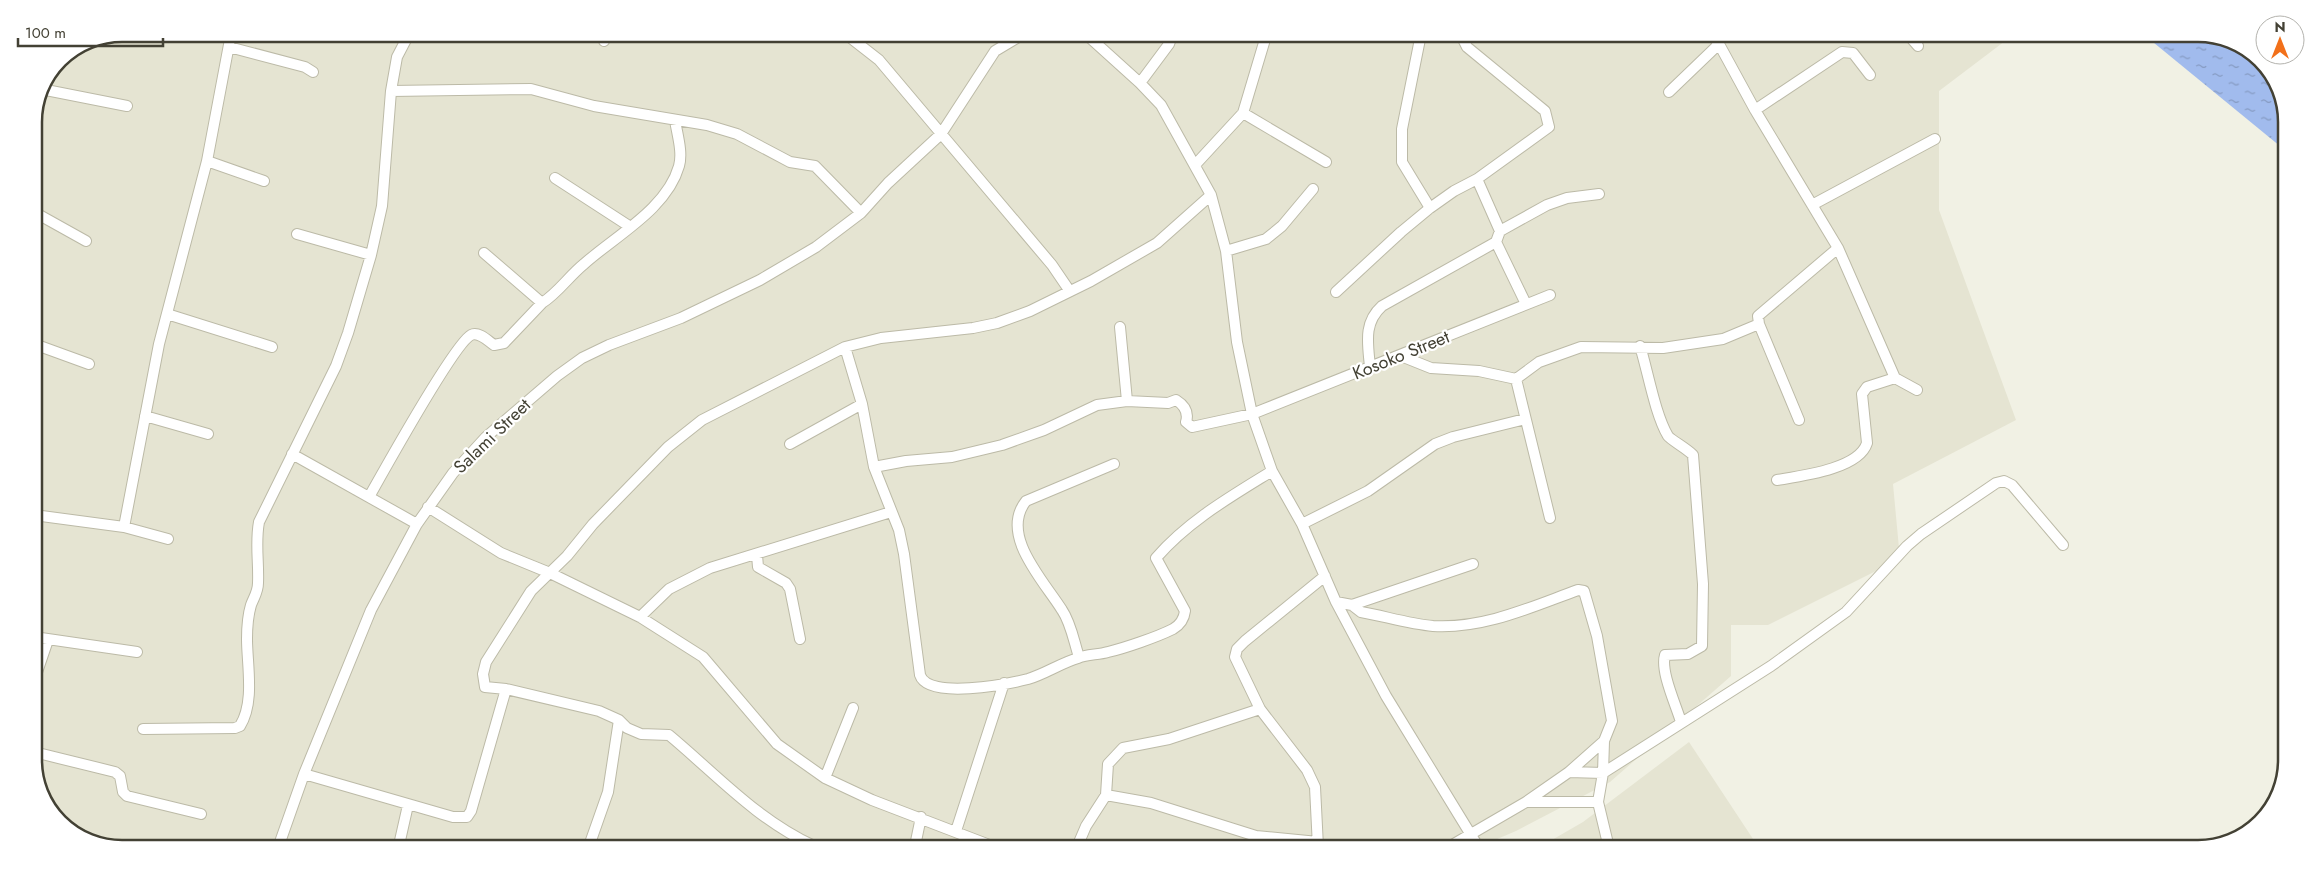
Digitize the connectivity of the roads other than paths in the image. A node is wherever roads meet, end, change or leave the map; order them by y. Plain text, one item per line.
1 (230, 42) edge
2 (405, 42) edge
3 (856, 42) edge
4 (1010, 42) edge
5 (1095, 42) edge
6 (1170, 42) edge
7 (1264, 42) edge
8 (1419, 42) edge
9 (1464, 42) edge
10 (1714, 42) edge
11 (1717, 42) edge
12 (1914, 42) edge
13 (1918, 46) dead end
14 (229, 47) junction
15 (314, 72) dead end
16 (1870, 75) dead end
17 (1140, 83) junction
18 (391, 90) junction
19 (50, 91) edge
20 (1669, 92) dead end
21 (126, 106) dead end
22 (1755, 110) junction
23 (1243, 113) junction
24 (674, 120) junction
25 (941, 134) junction
26 (1935, 139) dead end
27 (207, 161) junction
28 (1326, 162) dead end
29 (1195, 165) junction
30 (555, 178) dead end
31 (1477, 179) junction
32 (264, 181) dead end
33 (1313, 189) dead end
34 (1599, 194) dead end
35 (1211, 195) junction
36 (1812, 205) junction
37 (1430, 208) junction
38 (862, 213) junction
39 (42, 217) edge
40 (629, 226) junction
41 (1500, 231) junction
42 (297, 234) dead end
43 (86, 241) dead end
44 (1496, 242) junction
45 (1838, 248) junction
46 (1226, 251) junction
47 (484, 253) dead end
48 (371, 254) junction
49 (1069, 290) junction
50 (1336, 292) dead end
51 (1550, 295) dead end
52 (542, 303) junction
53 (1526, 304) junction
54 (167, 314) junction
55 (1759, 324) junction
56 (1120, 327) dead end
57 (1640, 346) junction
58 (42, 347) edge
59 (272, 347) dead end
60 (845, 347) junction
61 (1401, 356) junction
62 (89, 364) dead end
63 (1370, 367) junction
64 (1895, 378) junction
65 (1516, 379) junction
66 (1917, 390) dead end
67 (1127, 401) junction
68 (862, 404) junction
69 (1252, 414) junction
70 (145, 416) junction
71 (1525, 419) junction
72 (1798, 420) dead end
73 (208, 434) dead end
74 (790, 444) dead end
75 (292, 454) junction
76 (1114, 464) dead end
77 (874, 467) junction
78 (1272, 471) junction
79 (1776, 480) dead end
80 (368, 497) junction
81 (428, 507) junction
82 (891, 512) junction
83 (43, 516) edge
84 (1550, 518) dead end
85 (417, 524) junction
86 (1302, 524) junction
87 (124, 527) junction
88 (168, 539) dead end
89 (2063, 544) dead end
90 (756, 556) junction
91 (1473, 564) dead end
92 (550, 573) junction
93 (1324, 576) junction
94 (1336, 602) junction
95 (1352, 605) junction
96 (640, 617) junction
97 (43, 639) edge
98 (800, 639) dead end
99 (48, 640) junction
100 (137, 652) dead end
101 (43, 655) edge
102 (1079, 657) junction
103 (1004, 683) junction
104 (506, 689) junction
105 (853, 708) dead end
106 (1260, 709) junction
107 (620, 720) junction
108 (1681, 722) junction
109 (143, 729) dead end
110 (1604, 741) junction
111 (43, 754) edge
112 (1569, 772) junction
113 (1603, 773) junction
114 (304, 774) junction
115 (825, 778) junction
116 (1106, 795) junction
117 (1526, 802) junction
118 (1598, 802) junction
119 (408, 805) junction
120 (201, 814) dead end
121 (921, 817) junction
122 (956, 831) junction
123 (1470, 833) junction
124 (281, 840) edge
125 (400, 840) edge
126 (591, 840) edge
127 (803, 840) edge
128 (916, 840) edge
129 (978, 840) edge
130 (1081, 840) edge
131 (1284, 840) edge
132 (1318, 840) edge
133 (1461, 840) edge
134 (1474, 840) edge
135 (1607, 840) edge

1 - 14 street
2 - 18 street
3 - 25 street
4 - 25 street
5 - 17 street
6 - 17 street
7 - 23 street
8 - 37 street
9 - 31 street
10 - 20 street
11 - 22 street
12 - 13 street
14 - 15 street
14 - 27 street
16 - 22 street
17 - 29 street
18 - 24 street
18 - 48 street
19 - 21 street
22 - 36 street
23 - 28 street
23 - 29 street
24 - 38 street
24 - 40 street
25 - 38 street, Salami Street
25 - 49 street
26 - 36 street
27 - 32 street
27 - 54 street
29 - 35 street
30 - 40 street
31 - 37 street
31 - 41 street
33 - 46 street
34 - 41 street
35 - 46 street
35 - 49 street
36 - 45 street
37 - 50 street
38 - 81 street, Salami Street
39 - 43 street
40 - 52 street
41 - 44 street
42 - 48 street
44 - 53 street
44 - 63 street
45 - 55 street
45 - 64 street
46 - 69 street
47 - 52 street
48 - 75 street
49 - 60 street
51 - 53 street, Kosoko Street
52 - 80 street
53 - 61 street, Kosoko Street
54 - 59 street
54 - 70 street
55 - 57 street
55 - 72 street
56 - 67 street
57 - 65 street
57 - 108 street
58 - 62 street
60 - 68 street
60 - 92 street
61 - 63 street, Kosoko Street
61 - 65 street
63 - 69 street, Kosoko Street
64 - 66 street
64 - 79 street
65 - 71 street
67 - 69 street, Kosoko Street
67 - 77 street
68 - 74 street
68 - 77 street
69 - 78 street
70 - 73 street
70 - 87 street
71 - 84 street
71 - 86 street
75 - 80 street
75 - 109 street
76 - 102 street
77 - 82 street
78 - 86 street
78 - 102 street
80 - 85 street
81 - 85 street, Salami Street
81 - 92 street
82 - 90 street
82 - 103 street
83 - 87 street
85 - 114 street, Salami Street
86 - 93 street
87 - 88 street
89 - 108 street
90 - 96 street
90 - 98 street
91 - 95 street
92 - 96 street
92 - 104 street
93 - 94 street
93 - 106 street
94 - 95 street
94 - 123 street
95 - 110 street
96 - 115 street
97 - 99 street
99 - 100 street
99 - 101 street
102 - 103 street
103 - 122 street
104 - 107 street
104 - 119 street
105 - 115 street
106 - 116 street
106 - 132 street
107 - 126 street
107 - 127 street
108 - 113 street
110 - 112 street
110 - 113 street
111 - 120 street
112 - 113 street
112 - 117 street
113 - 118 street
114 - 119 street
114 - 124 street, Salami Street
115 - 121 street
116 - 130 street
116 - 131 street
117 - 118 street
117 - 123 street
118 - 135 street
119 - 125 street
121 - 122 street
121 - 128 street
122 - 129 street
123 - 133 street
123 - 134 street

